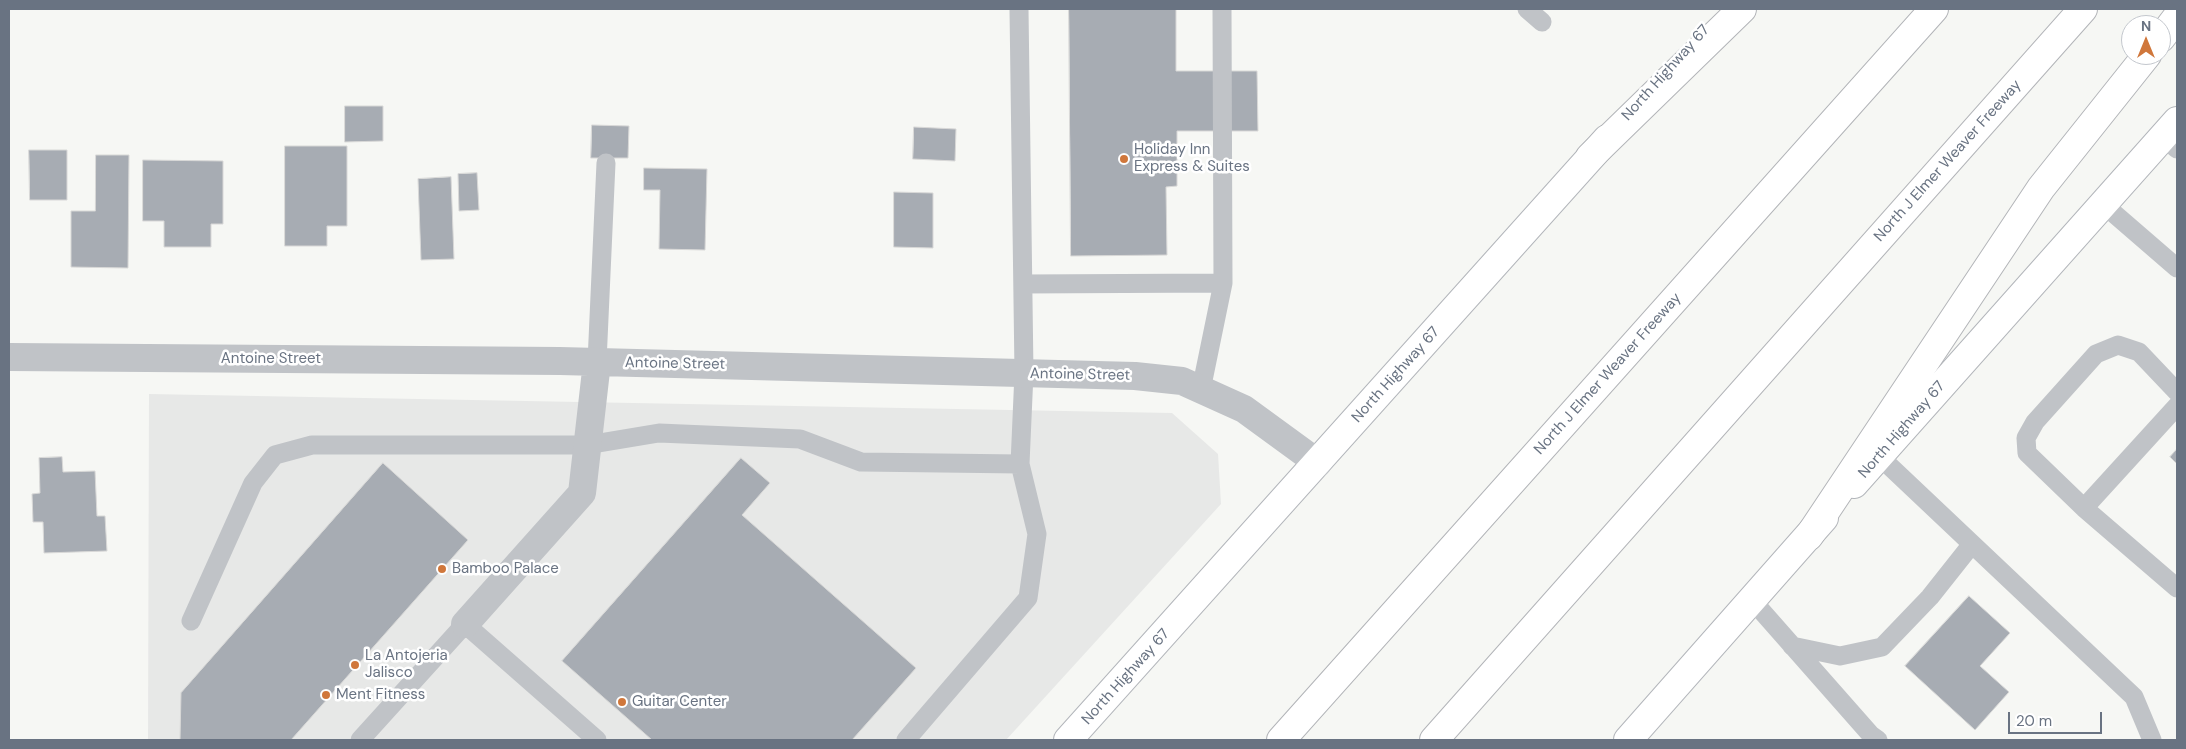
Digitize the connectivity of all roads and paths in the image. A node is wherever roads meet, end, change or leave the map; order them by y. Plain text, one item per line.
1 (1019, 9) edge
2 (1222, 9) edge
3 (1527, 9) edge
4 (1723, 9) edge
5 (1742, 9) edge
6 (1934, 9) edge
7 (2084, 9) edge
8 (1542, 22) dead end
9 (2139, 65) edge
10 (2173, 136) edge
11 (1590, 157) junction
12 (606, 163) dead end
13 (2103, 204) junction
14 (2177, 268) edge
15 (1223, 283) junction
16 (1023, 284) junction
17 (9, 357) edge
18 (596, 362) junction
19 (1024, 373) junction
20 (1201, 390) junction
21 (2177, 392) edge
22 (2177, 406) edge
23 (587, 445) junction
24 (1879, 456) junction
25 (1318, 463) junction
26 (1020, 464) junction
27 (2084, 508) junction
28 (1808, 536) junction
29 (1972, 544) junction
30 (2177, 588) edge
31 (1752, 600) junction
32 (191, 621) dead end
33 (465, 624) junction
34 (1792, 646) junction
35 (360, 740) edge
36 (597, 740) edge
37 (906, 740) edge
38 (1068, 740) edge
39 (1281, 740) edge
40 (1434, 740) edge
41 (1628, 740) edge
42 (1878, 740) edge
43 (2152, 740) edge

1 - 16 lane
2 - 15 lane
3 - 8 lane
4 - 11 main road, North Highway 67
5 - 11 main road
6 - 39 main road, North J Elmer Weaver Freeway
7 - 40 main road, North J Elmer Weaver Freeway
9 - 28 main road
10 - 13 main road, North Highway 67
11 - 25 main road, North Highway 67
12 - 18 lane
13 - 14 lane
13 - 24 main road, North Highway 67
15 - 16 lane
15 - 20 lane
16 - 19 lane
17 - 18 street, Antoine Street
18 - 19 street, Antoine Street
18 - 23 street
19 - 20 street, Antoine Street
19 - 26 lane
20 - 25 street, Antoine Street
21 - 27 lane
22 - 27 lane
23 - 26 lane
23 - 32 lane
23 - 33 street
24 - 28 main road, North Highway 67
24 - 29 lane
25 - 38 main road, North Highway 67
26 - 37 lane
27 - 30 lane
28 - 31 main road, North Highway 67
29 - 34 lane
29 - 43 lane
31 - 34 lane
31 - 41 main road, North Highway 67
33 - 35 lane
33 - 36 lane
34 - 42 lane

